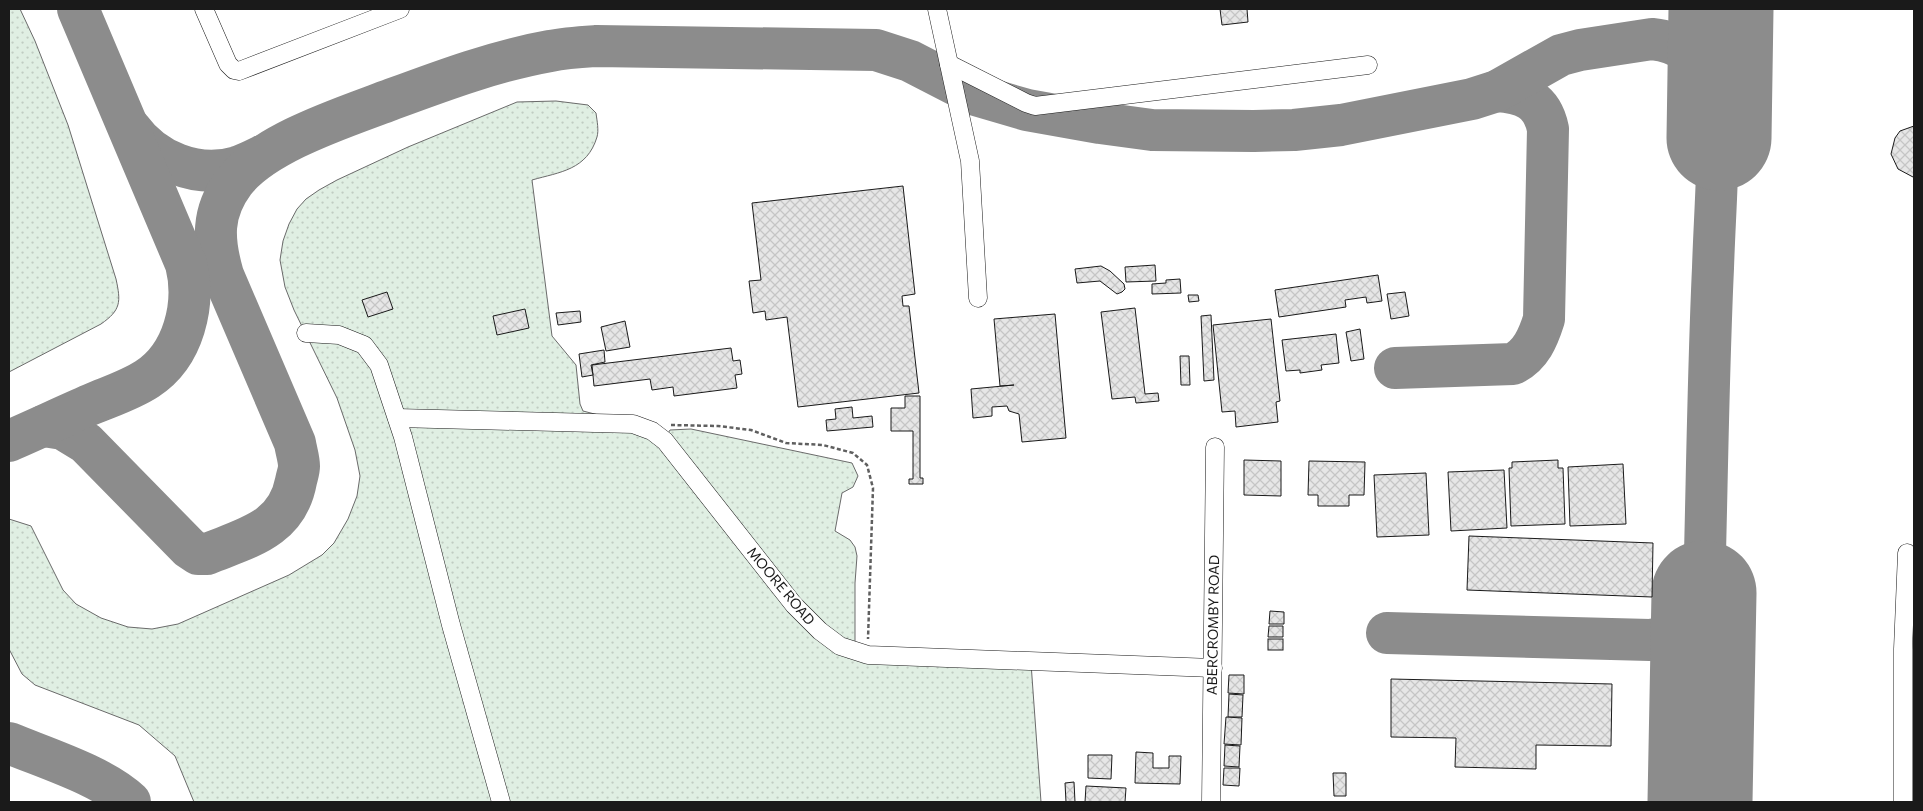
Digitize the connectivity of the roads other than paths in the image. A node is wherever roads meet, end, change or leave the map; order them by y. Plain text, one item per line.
1 (204, 9) edge
2 (400, 9) edge
3 (937, 9) edge
4 (949, 64) junction
5 (1368, 65) dead end
6 (978, 298) dead end
7 (306, 333) dead end
8 (397, 418) junction
9 (1215, 447) dead end
10 (1907, 553) dead end
11 (1213, 668) junction
12 (501, 802) edge
13 (1211, 802) edge
14 (1903, 802) edge

1 - 2 street
3 - 4 street
4 - 5 street
4 - 6 street
7 - 8 street
8 - 11 street, MOORE ROAD
8 - 12 street
9 - 11 street, ABERCROMBY ROAD
10 - 14 street
11 - 13 street, ABERCROMBY ROAD

